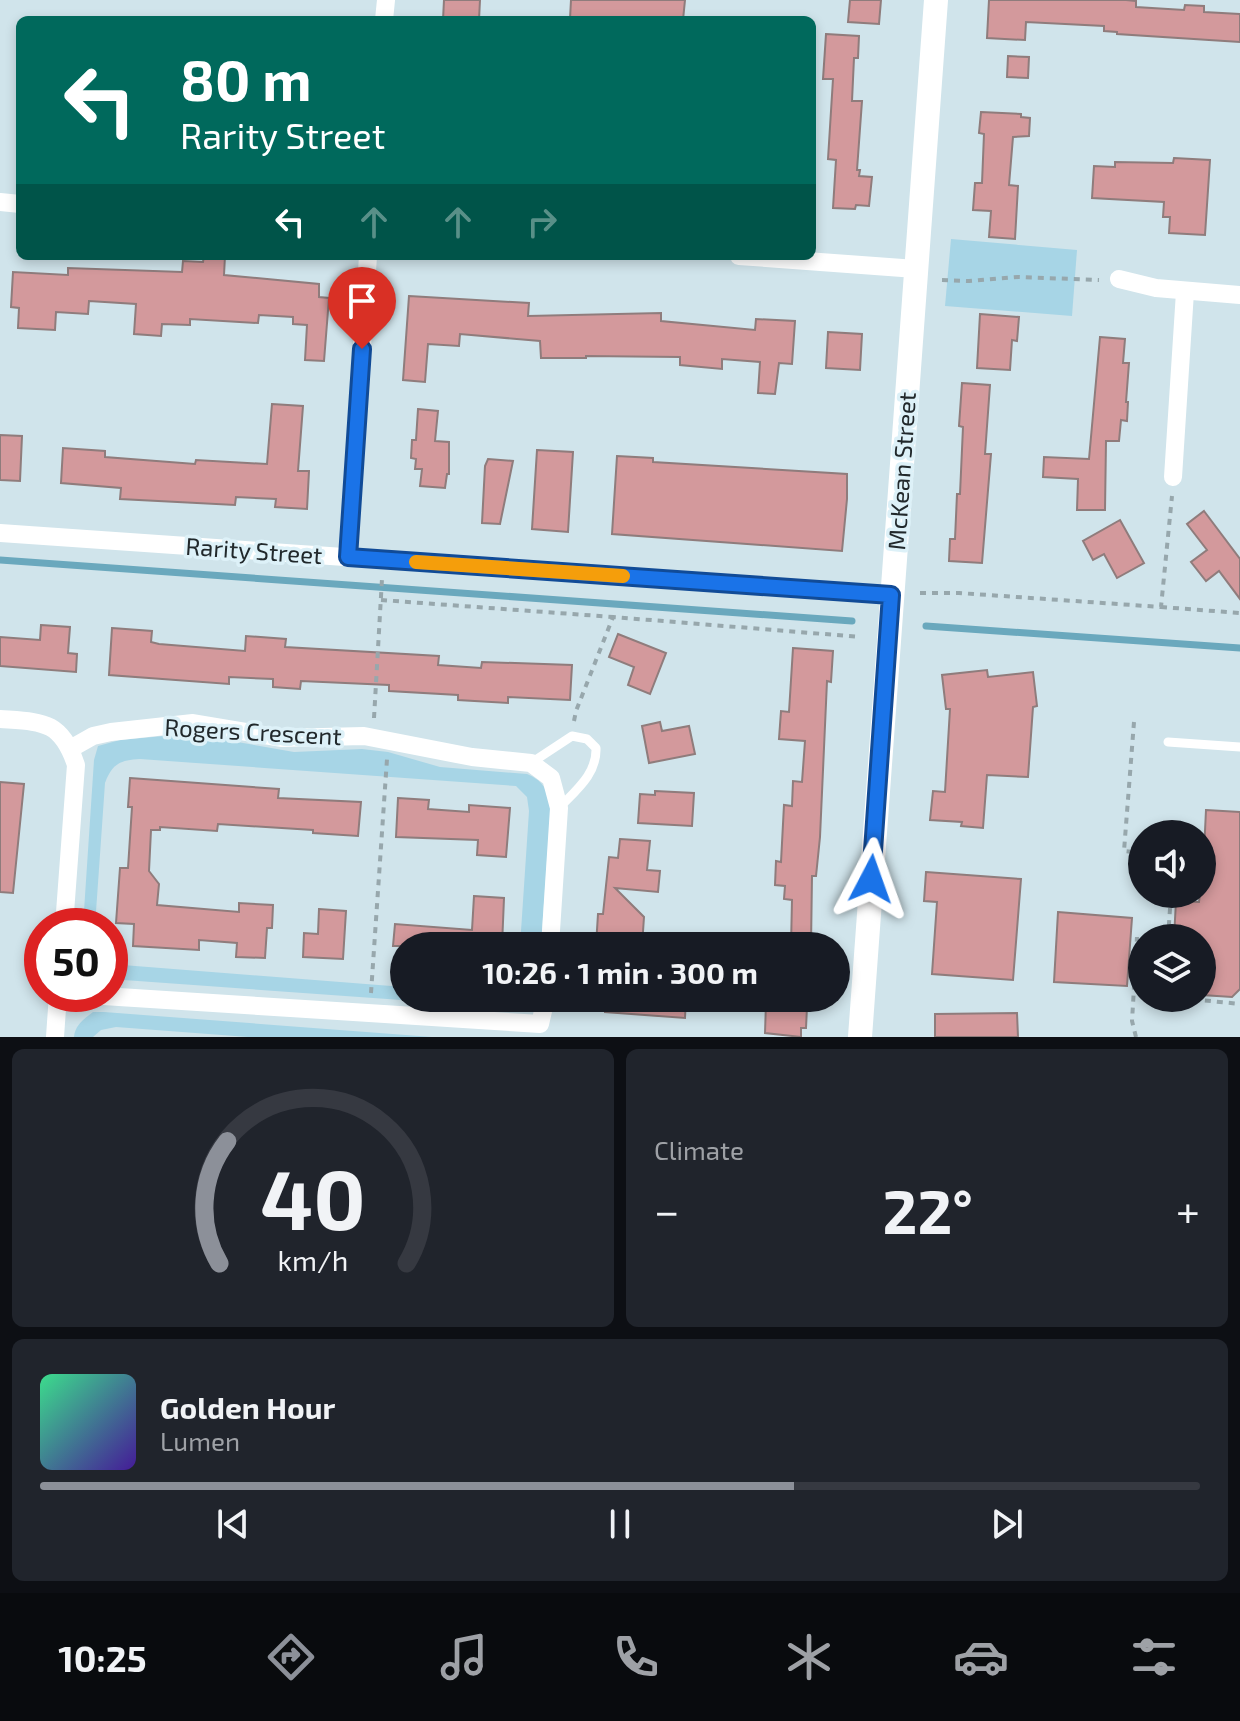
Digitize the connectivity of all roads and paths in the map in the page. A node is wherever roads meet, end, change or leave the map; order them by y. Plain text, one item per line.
1 (936, 0) edge
2 (368, 260) edge
3 (793, 260) edge
4 (916, 269) junction
5 (1119, 279) joint
6 (942, 280) dead end
7 (1185, 292) junction
8 (1240, 295) edge
9 (1173, 477) joint
10 (0, 533) edge
11 (348, 557) junction
12 (383, 573) dead end
13 (920, 593) dead end
14 (891, 595) junction
15 (381, 600) junction
16 (1161, 607) junction
17 (1240, 613) edge
18 (613, 617) junction
19 (861, 637) dead end
20 (0, 719) edge
21 (1134, 722) dead end
22 (373, 729) dead end
23 (572, 736) junction
24 (1168, 742) dead end
25 (1240, 747) edge
26 (70, 749) junction
27 (388, 752) dead end
28 (531, 763) junction
29 (559, 808) junction
30 (1128, 851) edge
31 (66, 908) edge
32 (551, 932) edge
33 (128, 998) edge
34 (371, 999) dead end
35 (1216, 1002) edge
36 (1240, 1004) edge
37 (57, 1012) edge
38 (543, 1012) edge
39 (1133, 1012) edge
40 (55, 1037) edge
41 (860, 1037) edge
42 (1136, 1037) edge

1 - 4 main road, McKean Street
2 - 11 street
3 - 4 street
4 - 14 main road, McKean Street
5 - 6 path
5 - 7 street
7 - 8 street
7 - 9 street
9 - 16 path
10 - 11 street, Rarity Street
11 - 14 street, Rarity Street
12 - 15 path
13 - 16 path
14 - 41 main road, McKean Street
15 - 18 path
15 - 22 path
16 - 17 path
18 - 19 path
18 - 23 path
20 - 26 street
21 - 30 path
23 - 28 lane
23 - 29 lane
24 - 25 lane
26 - 28 street, Rogers Crescent
26 - 31 street
27 - 34 path
28 - 29 street
29 - 32 street
33 - 38 street
35 - 36 path
37 - 40 street
39 - 42 path

